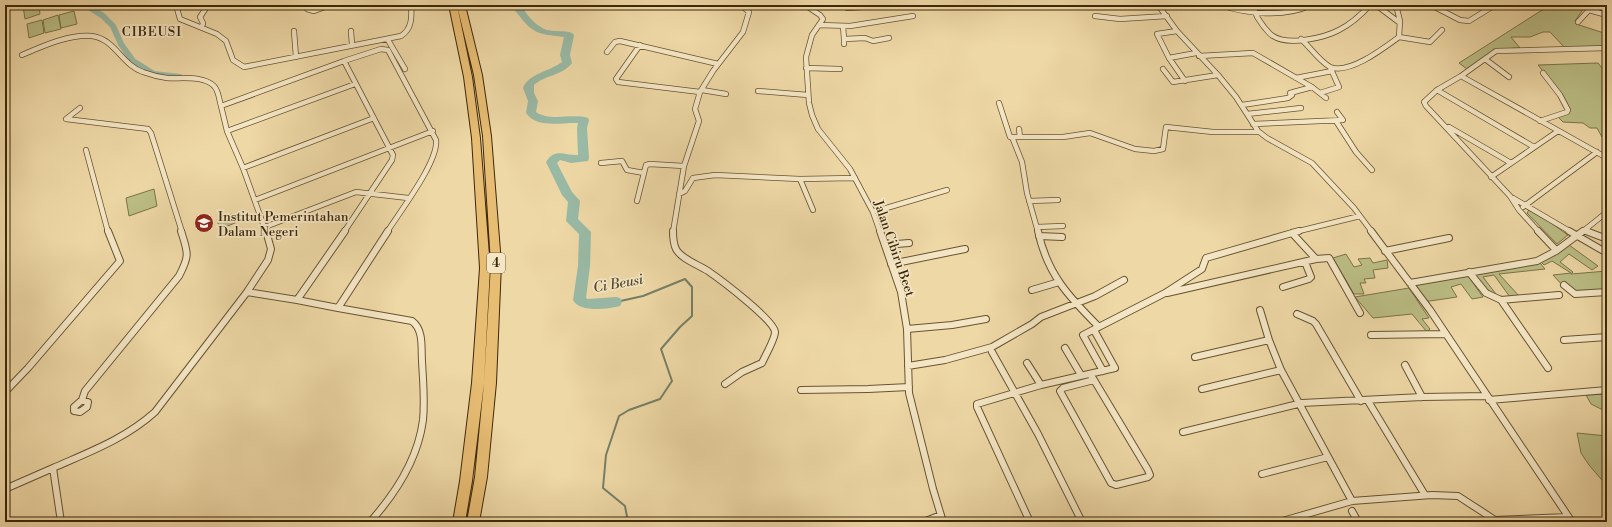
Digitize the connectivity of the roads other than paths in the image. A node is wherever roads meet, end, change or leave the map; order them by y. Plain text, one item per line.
1 (176, 5) edge
2 (208, 5) edge
3 (307, 5) edge
4 (330, 5) edge
5 (411, 5) edge
6 (453, 5) edge
7 (461, 5) edge
8 (741, 5) edge
9 (822, 5) edge
10 (828, 5) edge
11 (844, 5) edge
12 (893, 5) edge
13 (1158, 5) edge
14 (1220, 5) edge
15 (1254, 5) edge
16 (1311, 5) edge
17 (1370, 5) edge
18 (1376, 5) edge
19 (1396, 5) edge
20 (1431, 5) edge
21 (1495, 5) edge
22 (808, 6) edge
23 (1254, 12) junction
24 (1607, 15) edge
25 (913, 16) dead end
26 (1095, 16) dead end
27 (1167, 16) junction
28 (1578, 22) dead end
29 (1400, 23) junction
30 (819, 25) junction
31 (843, 26) junction
32 (202, 27) junction
33 (294, 30) dead end
34 (1442, 30) dead end
35 (351, 31) dead end
36 (1177, 32) junction
37 (1398, 37) junction
38 (889, 38) dead end
39 (389, 39) junction
40 (1301, 39) junction
41 (352, 45) junction
42 (640, 45) junction
43 (1607, 48) edge
44 (381, 49) junction
45 (607, 52) dead end
46 (1198, 54) junction
47 (22, 55) dead end
48 (296, 57) junction
49 (1169, 58) junction
50 (1485, 59) junction
51 (344, 61) junction
52 (718, 64) junction
53 (806, 68) junction
54 (405, 69) dead end
55 (840, 69) dead end
56 (1163, 69) dead end
57 (1331, 69) junction
58 (1543, 73) dead end
59 (1218, 75) junction
60 (1461, 76) junction
61 (1509, 77) dead end
62 (1296, 78) junction
63 (1185, 81) junction
64 (355, 84) junction
65 (1312, 87) junction
66 (1437, 90) junction
67 (701, 91) junction
68 (758, 91) dead end
69 (1320, 93) junction
70 (726, 94) dead end
71 (808, 95) junction
72 (1326, 98) dead end
73 (999, 103) dead end
74 (1242, 105) junction
75 (221, 106) junction
76 (80, 108) dead end
77 (1301, 108) dead end
78 (1337, 112) dead end
79 (1247, 114) junction
80 (374, 118) junction
81 (1336, 121) junction
82 (1540, 121) junction
83 (1442, 123) junction
84 (1253, 124) junction
85 (1019, 129) dead end
86 (1558, 130) junction
87 (227, 131) junction
88 (433, 131) junction
89 (1259, 132) junction
90 (1012, 137) junction
91 (1020, 137) junction
92 (1534, 147) junction
93 (390, 148) junction
94 (86, 150) dead end
95 (1597, 152) junction
96 (1607, 158) edge
97 (601, 163) dead end
98 (1510, 163) junction
99 (684, 166) junction
100 (243, 168) junction
101 (1372, 170) dead end
102 (644, 173) junction
103 (1491, 177) junction
104 (855, 178) junction
105 (800, 179) junction
106 (947, 190) dead end
107 (371, 193) junction
108 (679, 194) junction
109 (1510, 196) junction
110 (408, 198) junction
111 (254, 200) junction
112 (1058, 200) dead end
113 (637, 201) dead end
114 (1029, 201) junction
115 (1526, 205) junction
116 (813, 210) dead end
117 (1519, 210) junction
118 (873, 212) junction
119 (1607, 212) edge
120 (1360, 216) junction
121 (1063, 226) dead end
122 (265, 227) junction
123 (1037, 227) junction
124 (1584, 230) junction
125 (1292, 233) junction
126 (1039, 236) junction
127 (1576, 236) junction
128 (1062, 237) dead end
129 (1450, 238) dead end
130 (1607, 239) edge
131 (909, 243) dead end
132 (885, 245) junction
133 (965, 249) dead end
134 (1385, 250) junction
135 (1556, 250) junction
136 (1607, 253) edge
137 (1316, 258) junction
138 (1305, 262) junction
139 (891, 264) junction
140 (1469, 272) junction
141 (1124, 280) dead end
142 (1059, 282) junction
143 (1410, 283) junction
144 (1564, 285) dead end
145 (1283, 287) dead end
146 (1032, 290) dead end
147 (248, 292) junction
148 (1607, 292) edge
149 (1165, 293) junction
150 (1559, 295) dead end
151 (296, 300) junction
152 (1501, 300) junction
153 (1075, 304) junction
154 (338, 308) junction
155 (1260, 310) dead end
156 (1360, 313) dead end
157 (1297, 314) dead end
158 (986, 319) dead end
159 (1097, 328) junction
160 (907, 330) junction
161 (1446, 334) junction
162 (1371, 335) dead end
163 (1607, 336) edge
164 (1269, 340) junction
165 (1564, 340) dead end
166 (1065, 348) dead end
167 (992, 352) dead end
168 (1195, 357) dead end
169 (1027, 363) dead end
170 (1405, 365) dead end
171 (908, 366) junction
172 (1548, 368) dead end
173 (1281, 370) junction
174 (1103, 371) junction
175 (1090, 374) junction
176 (1081, 375) junction
177 (1094, 380) junction
178 (725, 384) dead end
179 (1041, 385) junction
180 (909, 387) junction
181 (1202, 389) dead end
182 (800, 390) dead end
183 (1607, 390) edge
184 (5, 392) edge
185 (1015, 393) junction
186 (1422, 398) junction
187 (1488, 398) junction
188 (82, 400) dead end
189 (1364, 401) junction
190 (1299, 404) junction
191 (1183, 432) dead end
192 (1328, 457) junction
193 (53, 468) junction
194 (1262, 474) dead end
195 (5, 489) edge
196 (1425, 495) junction
197 (1352, 501) junction
198 (1352, 511) dead end
199 (942, 518) edge
200 (1570, 519) edge
201 (1285, 521) edge
202 (61, 522) edge
203 (370, 522) edge
204 (459, 522) edge
205 (473, 522) edge
206 (923, 522) edge
207 (1030, 522) edge
208 (1082, 522) edge
209 (1358, 522) edge

1 - 32 street
2 - 32 street
3 - 4 street
5 - 39 street
6 - 204 highway, 4
7 - 205 highway, 4
8 - 52 street
9 - 10 street
9 - 22 street
11 - 12 street
13 - 27 street
14 - 23 street
15 - 23 street
16 - 23 street
17 - 40 street
18 - 29 street
19 - 29 street
20 - 21 street
22 - 30 street
23 - 40 street
24 - 28 street
25 - 31 street
26 - 27 street
27 - 36 street
29 - 37 street
30 - 31 street
30 - 53 street, Jalan Cibiru Beet
31 - 38 street
32 - 48 street
33 - 48 street
34 - 37 street
35 - 41 street
36 - 46 street
36 - 49 street
37 - 57 street
39 - 41 street
39 - 44 street
39 - 54 street
40 - 57 street
41 - 48 street
42 - 45 street
42 - 52 street
42 - 67 street
43 - 50 street
44 - 51 street
44 - 88 street
46 - 49 street
46 - 59 street
46 - 62 street
47 - 75 street
49 - 63 street
50 - 60 street
50 - 61 street
51 - 64 street
51 - 75 street
52 - 67 street
53 - 55 street
53 - 71 street, Jalan Cibiru Beet
56 - 63 street
57 - 62 street
57 - 69 street
58 - 82 street
59 - 63 street
59 - 74 street
60 - 66 street
60 - 82 street
62 - 65 street
64 - 80 street
64 - 87 street
65 - 69 street
65 - 74 street
66 - 83 street
66 - 92 street
67 - 70 street
67 - 99 street
68 - 71 street
69 - 72 street
71 - 104 street, Jalan Cibiru Beet
73 - 90 street
74 - 79 street
75 - 87 street
76 - 188 street
77 - 79 street
78 - 81 street
79 - 84 street
80 - 93 street
80 - 100 street
81 - 84 street
81 - 101 street
82 - 86 street
83 - 98 street
83 - 103 street
84 - 89 street
85 - 91 street
86 - 92 street
86 - 95 street
87 - 100 street
88 - 93 street
88 - 110 street
89 - 91 street
89 - 120 street
90 - 91 street
90 - 114 street
92 - 98 street
93 - 107 street
93 - 111 street
94 - 184 street
95 - 96 street
95 - 115 street
97 - 102 street
98 - 103 street
99 - 102 street
99 - 108 street
100 - 111 street
102 - 113 street
103 - 109 street
104 - 105 street
104 - 118 street, Jalan Cibiru Beet
105 - 108 street
105 - 116 street
106 - 118 street
107 - 110 street
107 - 122 street
107 - 151 street
108 - 178 street
109 - 115 street
109 - 117 street
110 - 154 street
111 - 122 street
112 - 114 street
114 - 123 street
115 - 117 street
115 - 127 street
117 - 135 street
118 - 132 street, Jalan Cibiru Beet
119 - 124 street
120 - 125 street
120 - 134 street
121 - 123 street
122 - 147 street
123 - 126 street
124 - 127 street
124 - 130 street
125 - 137 street
125 - 149 street
126 - 128 street
126 - 142 street
127 - 135 street
127 - 136 street
129 - 134 street
131 - 132 street
132 - 139 street, Jalan Cibiru Beet
133 - 139 street
134 - 143 street
135 - 140 street
137 - 138 street
137 - 156 street
138 - 145 street
138 - 149 street
139 - 160 street, Jalan Cibiru Beet
140 - 143 street
140 - 152 street
141 - 153 street
142 - 146 street
142 - 153 street
143 - 161 street
144 - 148 street
147 - 151 street
147 - 193 street
149 - 159 street
150 - 152 street
151 - 154 street
152 - 172 street
153 - 159 street
153 - 171 street
154 - 203 street
155 - 164 street
157 - 189 street
158 - 160 street
159 - 174 street
159 - 174 street
160 - 171 street, Jalan Cibiru Beet
161 - 162 street
161 - 187 street
163 - 165 street
164 - 168 street
164 - 173 street
166 - 176 street
167 - 185 street
169 - 179 street
170 - 186 street
171 - 180 street, Jalan Cibiru Beet
173 - 181 street
173 - 190 street
174 - 175 street
175 - 176 street
175 - 177 street
176 - 179 street
177 - 177 street
179 - 185 street
180 - 182 street
180 - 199 street, Jalan Cibiru Beet
183 - 187 street
185 - 207 street
185 - 208 street
186 - 187 street
186 - 189 street
187 - 200 street
189 - 190 street
189 - 196 street
190 - 191 street
190 - 192 street
192 - 194 street
192 - 197 street
193 - 195 street
193 - 202 street
196 - 197 street
196 - 200 street
197 - 201 street
198 - 209 street
199 - 206 street

